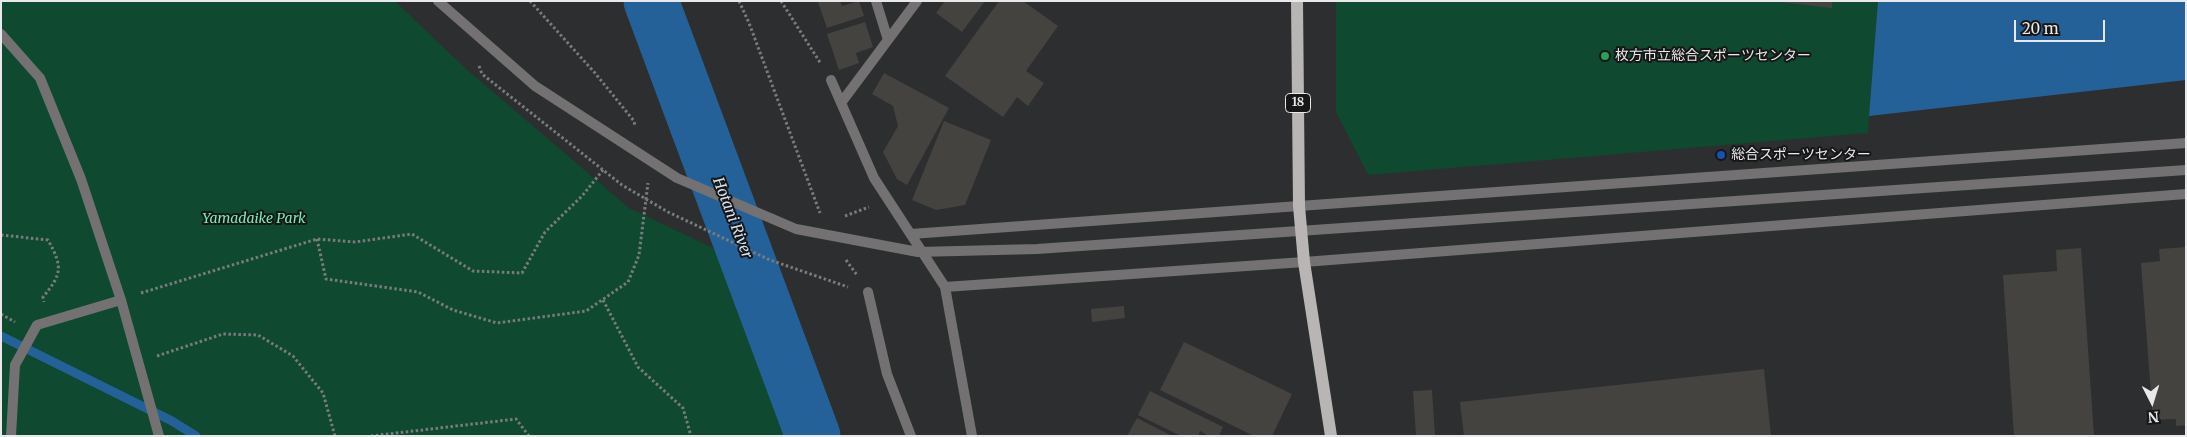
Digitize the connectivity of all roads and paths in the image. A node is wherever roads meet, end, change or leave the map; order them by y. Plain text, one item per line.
1 (438, 1) edge
2 (530, 1) edge
3 (738, 1) edge
4 (781, 1) edge
5 (876, 1) edge
6 (917, 1) edge
7 (1297, 1) edge
8 (1, 34) edge
9 (888, 40) junction
10 (832, 80) joint
11 (841, 103) junction
12 (636, 131) dead end
13 (2186, 143) edge
14 (2186, 170) edge
15 (648, 178) dead end
16 (2186, 194) edge
17 (889, 200) junction
18 (1299, 206) junction
19 (844, 216) dead end
20 (823, 217) dead end
21 (911, 234) junction
22 (1, 235) edge
23 (317, 239) junction
24 (844, 257) dead end
25 (1304, 262) junction
26 (945, 286) junction
27 (852, 288) dead end
28 (868, 292) joint
29 (121, 300) junction
30 (603, 300) junction
31 (46, 322) junction
32 (138, 363) junction
33 (11, 436) edge
34 (160, 436) edge
35 (335, 436) edge
36 (371, 436) edge
37 (529, 436) edge
38 (691, 436) edge
39 (911, 436) edge
40 (972, 436) edge
41 (1331, 436) edge

1 - 14 street
2 - 12 path
3 - 20 path
4 - 10 path
5 - 9 street
6 - 9 street
7 - 18 main road, 18
8 - 29 street
9 - 11 street
10 - 11 street
11 - 17 street
13 - 18 street
15 - 30 path
16 - 25 street
17 - 19 path
17 - 21 street
18 - 21 street
18 - 25 main road, 18
21 - 26 street
22 - 31 path
23 - 27 path
23 - 29 path
23 - 30 path
24 - 28 path
25 - 26 street
25 - 41 main road, 18
26 - 40 street
28 - 39 street
29 - 31 street
29 - 32 street
30 - 38 path
31 - 33 street
32 - 34 street
32 - 35 path
36 - 37 path

